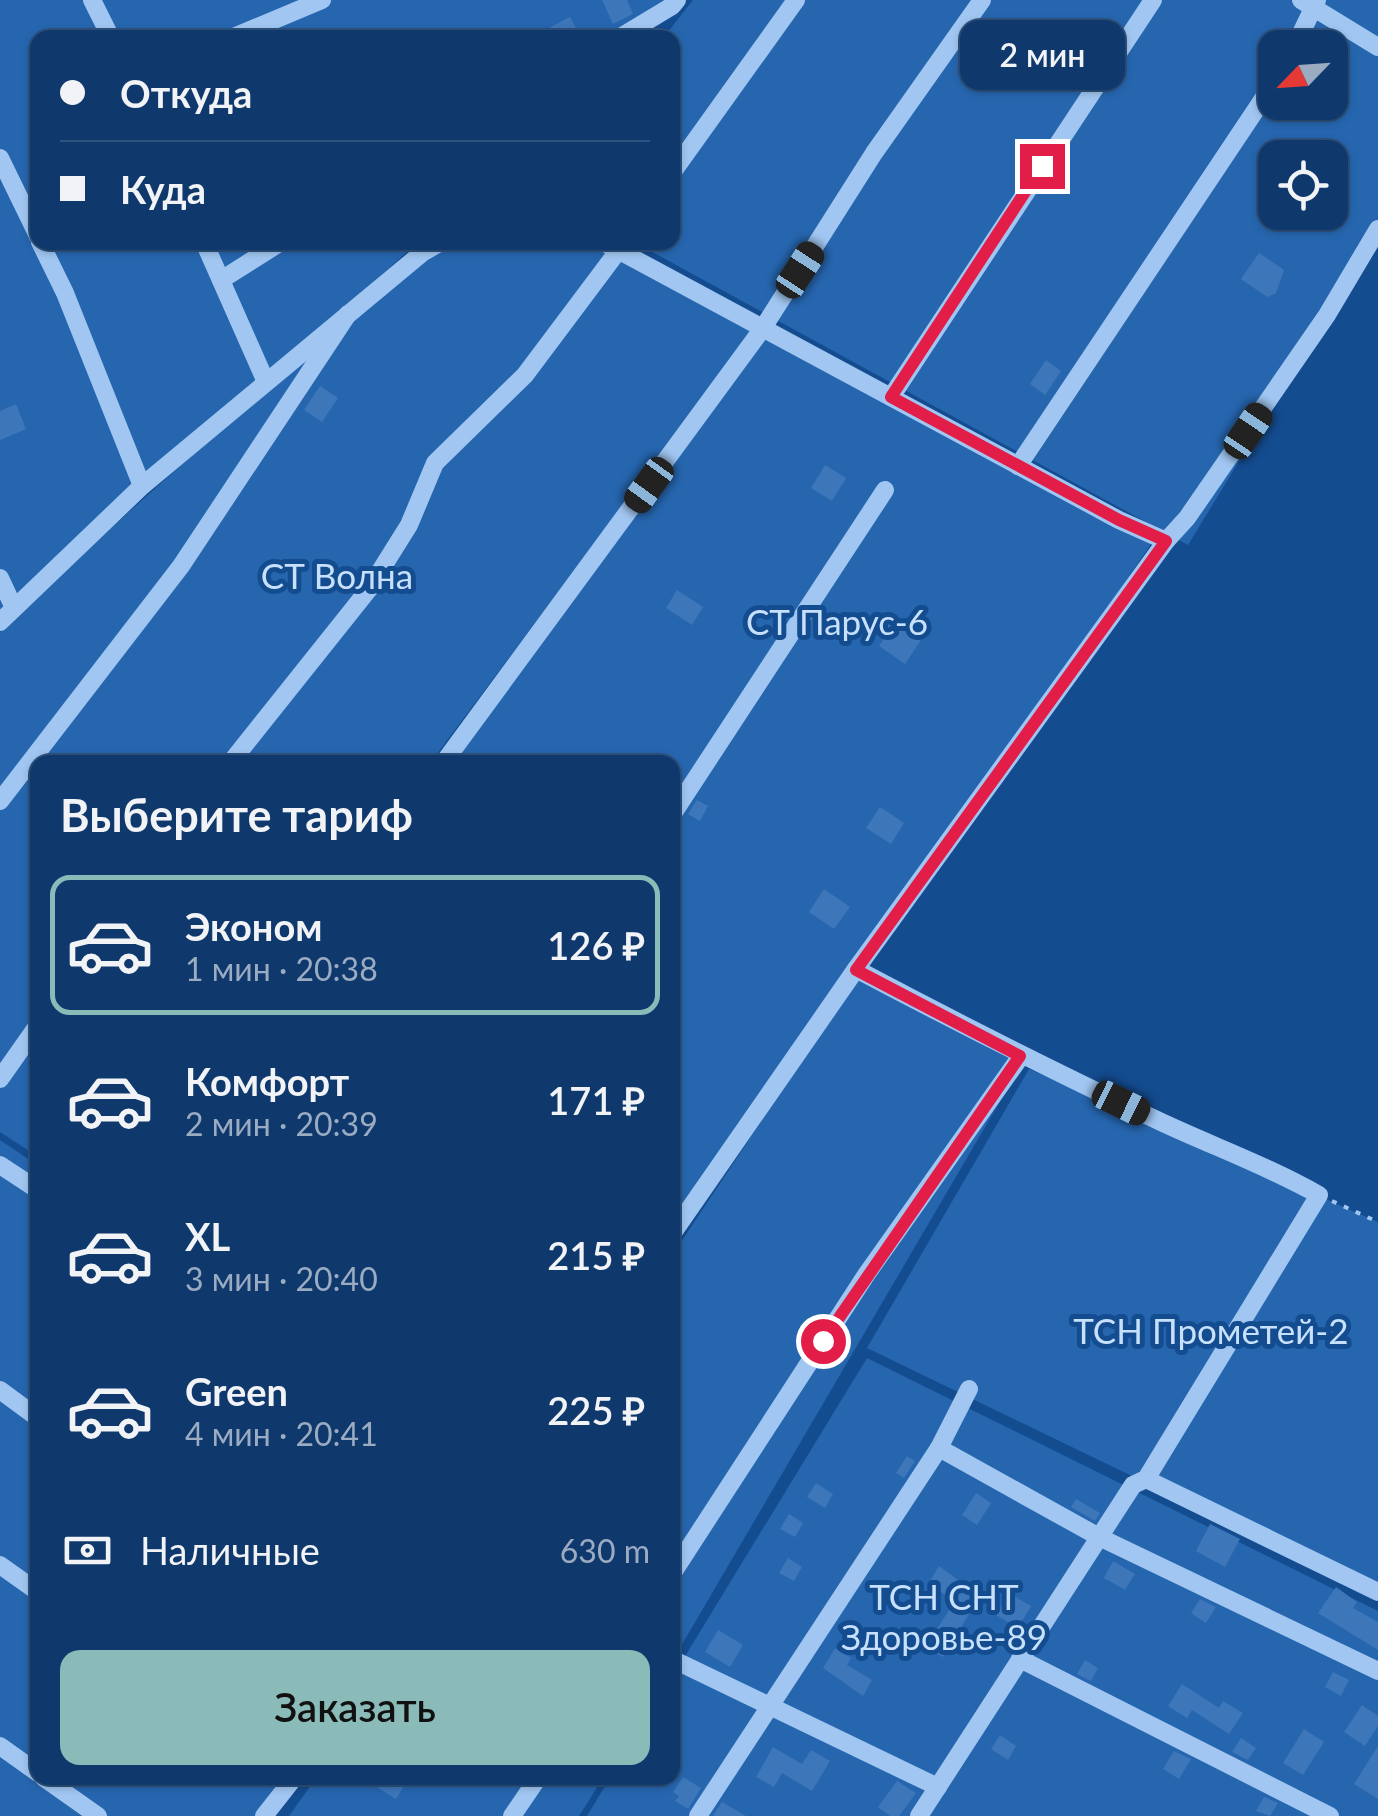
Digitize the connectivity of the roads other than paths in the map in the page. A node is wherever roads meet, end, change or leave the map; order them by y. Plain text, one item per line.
1 (92, 0) edge
2 (322, 0) edge
3 (678, 0) edge
4 (796, 0) edge
5 (982, 0) edge
6 (1153, 0) edge
7 (1310, 2) edge
8 (107, 30) edge
9 (250, 30) edge
10 (631, 30) edge
11 (1300, 30) edge
12 (1378, 48) edge
13 (1258, 107) edge
14 (0, 158) edge
15 (680, 162) edge
16 (30, 220) edge
17 (1378, 229) edge
18 (44, 250) edge
19 (208, 250) edge
20 (268, 250) edge
21 (427, 250) edge
22 (612, 250) edge
23 (624, 250) edge
24 (221, 280) junction
25 (348, 314) junction
26 (763, 328) junction
27 (266, 382) junction
28 (891, 397) junction
29 (1018, 466) junction
30 (142, 486) junction
31 (885, 490) dead end
32 (1166, 541) junction
33 (0, 578) edge
34 (14, 608) junction
35 (0, 622) edge
36 (36, 755) edge
37 (237, 755) edge
38 (449, 755) edge
39 (30, 763) edge
40 (0, 802) edge
41 (680, 804) edge
42 (856, 970) junction
43 (30, 1037) edge
44 (1020, 1056) junction
45 (0, 1080) edge
46 (0, 1165) edge
47 (30, 1185) edge
48 (680, 1223) edge
49 (969, 1389) dead end
50 (0, 1390) edge
51 (30, 1412) edge
52 (939, 1448) junction
53 (1146, 1479) junction
54 (1099, 1537) junction
55 (680, 1562) edge
56 (0, 1565) edge
57 (30, 1586) edge
58 (1378, 1592) edge
59 (1020, 1659) junction
60 (680, 1662) edge
61 (1378, 1671) edge
62 (770, 1704) junction
63 (0, 1746) edge
64 (30, 1767) edge
65 (54, 1785) edge
66 (287, 1785) edge
67 (533, 1785) edge
68 (938, 1787) junction
69 (98, 1816) edge
70 (264, 1816) edge
71 (512, 1816) edge
72 (698, 1816) edge
73 (919, 1816) edge
74 (1330, 1816) edge

1 - 8 street
2 - 9 street
3 - 10 street
4 - 15 street
5 - 26 street
6 - 28 street
7 - 11 street
7 - 12 street
13 - 29 street
14 - 16 street
17 - 32 street
18 - 30 street
19 - 24 street
20 - 24 street
21 - 25 street
22 - 37 street
23 - 26 street
24 - 27 street
25 - 27 street
25 - 36 street
26 - 28 street
26 - 38 street
27 - 30 street
28 - 29 street
29 - 32 street
30 - 34 street
31 - 41 street
32 - 42 street
33 - 34 street
34 - 35 street
39 - 40 street
42 - 44 street
42 - 48 street
43 - 45 street
44 - 53 street
44 - 55 street
46 - 47 street
49 - 52 street
50 - 51 street
52 - 54 street
52 - 62 street
53 - 54 street
53 - 58 street
54 - 59 street
54 - 61 street
56 - 57 street
59 - 68 street
59 - 74 street
60 - 62 street
62 - 68 street
62 - 72 street
63 - 64 street
65 - 69 street
66 - 70 street
67 - 71 street
68 - 73 street

